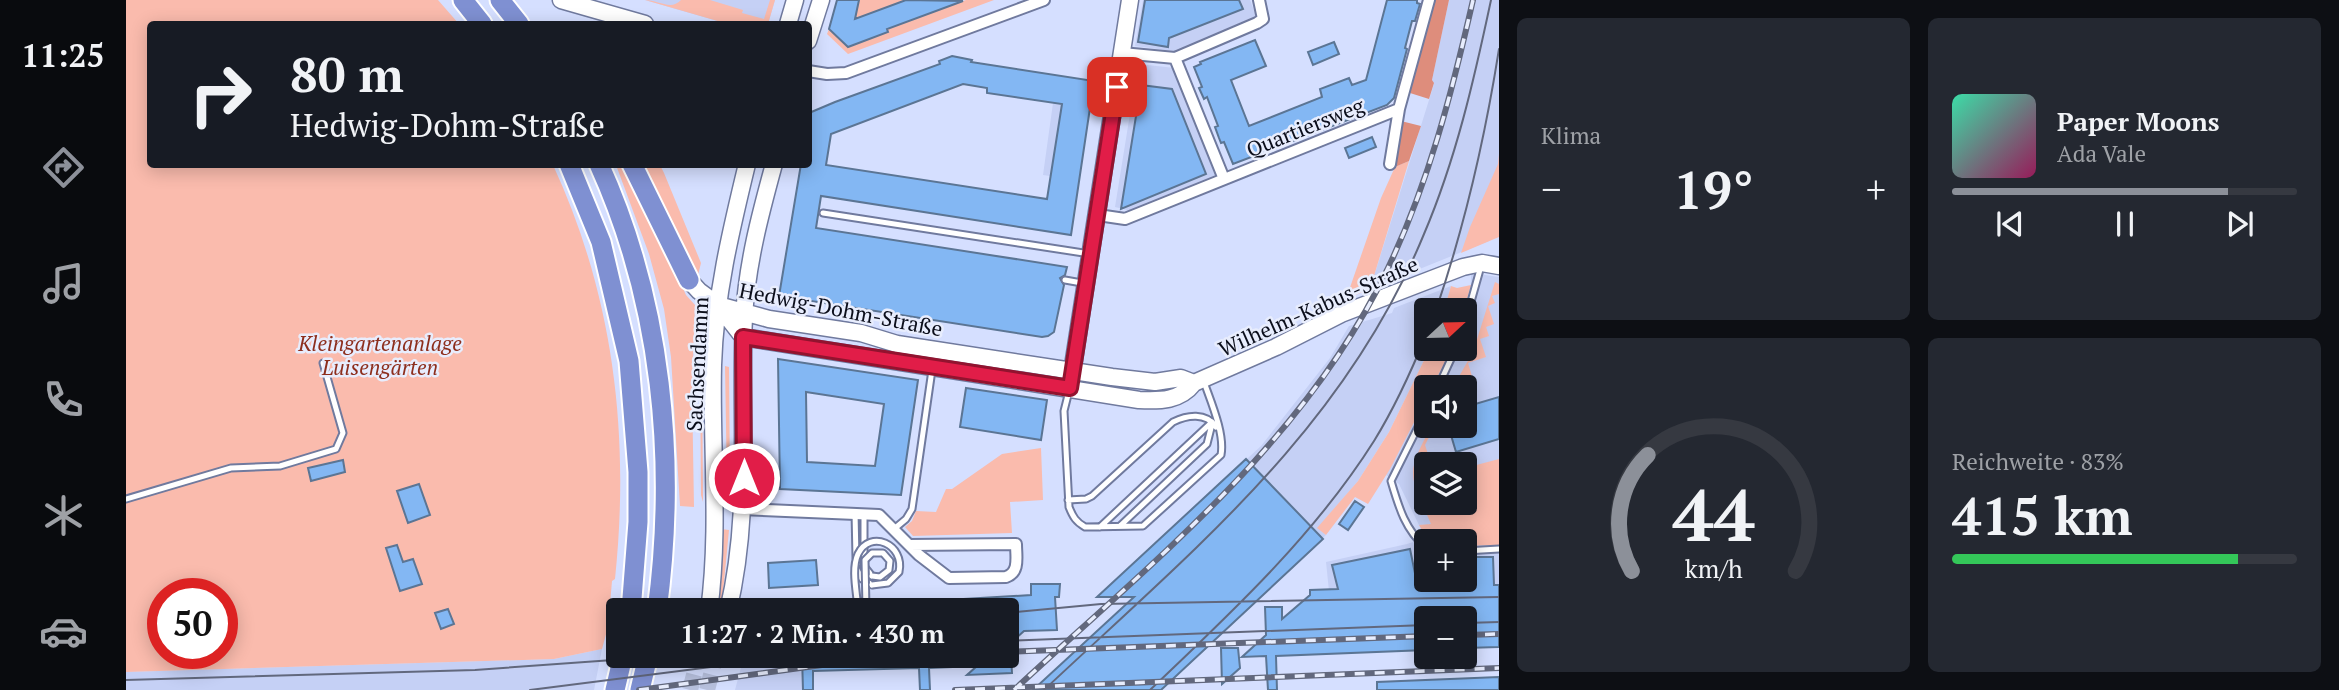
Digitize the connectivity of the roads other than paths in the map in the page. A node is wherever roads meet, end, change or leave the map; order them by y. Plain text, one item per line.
1 (463, 0) edge
2 (500, 0) edge
3 (563, 0) edge
4 (795, 0) edge
5 (821, 0) edge
6 (1044, 0) edge
7 (1130, 0) edge
8 (1259, 0) edge
9 (1429, 0) edge
10 (480, 21) edge
11 (517, 21) edge
12 (635, 21) edge
13 (789, 21) edge
14 (812, 28) edge
15 (1122, 53) junction
16 (1175, 58) junction
17 (812, 72) edge
18 (1399, 109) junction
19 (1390, 164) dead end
20 (571, 168) edge
21 (601, 168) edge
22 (634, 168) edge
23 (746, 168) edge
24 (773, 168) edge
25 (1224, 179) junction
26 (823, 213) dead end
27 (1098, 215) junction
28 (1092, 254) junction
29 (1482, 263) junction
30 (1499, 265) edge
31 (689, 280) joint
32 (1065, 280) dead end
33 (1087, 283) junction
34 (1472, 298) edge
35 (718, 305) junction
36 (744, 314) junction
37 (743, 337) junction
38 (323, 363) dead end
39 (932, 366) junction
40 (1073, 371) junction
41 (1199, 381) junction
42 (1070, 388) junction
43 (1214, 411) junction
44 (1212, 422) junction
45 (1219, 432) junction
46 (1414, 435) edge
47 (126, 499) edge
48 (1068, 500) junction
49 (715, 508) junction
50 (742, 509) junction
51 (860, 513) junction
52 (1120, 526) junction
53 (1100, 527) junction
54 (894, 528) junction
55 (1414, 538) edge
56 (909, 545) junction
57 (1499, 549) edge
58 (1477, 550) edge
59 (858, 554) edge
60 (858, 554) edge
61 (858, 554) edge
62 (858, 554) edge
63 (865, 569) edge
64 (865, 569) edge
65 (865, 569) edge
66 (865, 569) edge
67 (632, 598) edge
68 (658, 598) edge
69 (710, 598) edge
70 (730, 598) edge
71 (857, 598) edge
72 (866, 598) edge
73 (620, 668) edge
74 (645, 668) edge
75 (615, 690) edge
76 (640, 690) edge

1 - 10 highway
2 - 11 highway
3 - 12 street
4 - 13 street
5 - 14 street
6 - 17 street
7 - 15 street
8 - 16 street
9 - 18 street, Quartiersweg
15 - 16 street
15 - 27 street
16 - 25 street
18 - 19 street, Quartiersweg
18 - 25 street, Quartiersweg
20 - 67 highway
21 - 68 highway
22 - 31 highway
23 - 35 street, Sachsendamm
24 - 36 street
25 - 27 street, Quartiersweg
26 - 28 lane
27 - 28 street
28 - 33 street
29 - 30 street, Wilhelm-Kabus-Straße
29 - 34 lane
29 - 41 street, Wilhelm-Kabus-Straße
31 - 35 street
32 - 33 lane
33 - 40 street
35 - 36 street, Hedwig-Dohm-Straße
35 - 37 street, Hedwig-Dohm-Straße
35 - 49 street, Sachsendamm
36 - 37 street
36 - 40 street, Hedwig-Dohm-Straße
37 - 39 street, Hedwig-Dohm-Straße
37 - 50 street
38 - 47 lane
39 - 42 street, Hedwig-Dohm-Straße
39 - 54 lane
40 - 41 street, Wilhelm-Kabus-Straße
40 - 42 street
41 - 42 street, Wilhelm-Kabus-Straße
41 - 43 lane
42 - 48 lane
43 - 44 lane
43 - 45 lane
44 - 45 lane
44 - 48 lane
44 - 52 lane
44 - 53 lane
45 - 52 lane
46 - 55 lane
48 - 53 lane
49 - 50 street
49 - 69 street, Sachsendamm
50 - 51 street
50 - 70 street
51 - 54 street
51 - 59 lane, bridge
51 - 63 lane, bridge
52 - 53 lane
54 - 56 street
56 - 56 street
57 - 58 lane
60 - 61 lane, bridge
62 - 71 lane, bridge
64 - 65 lane, bridge
66 - 72 lane, bridge
73 - 75 highway
74 - 76 highway

